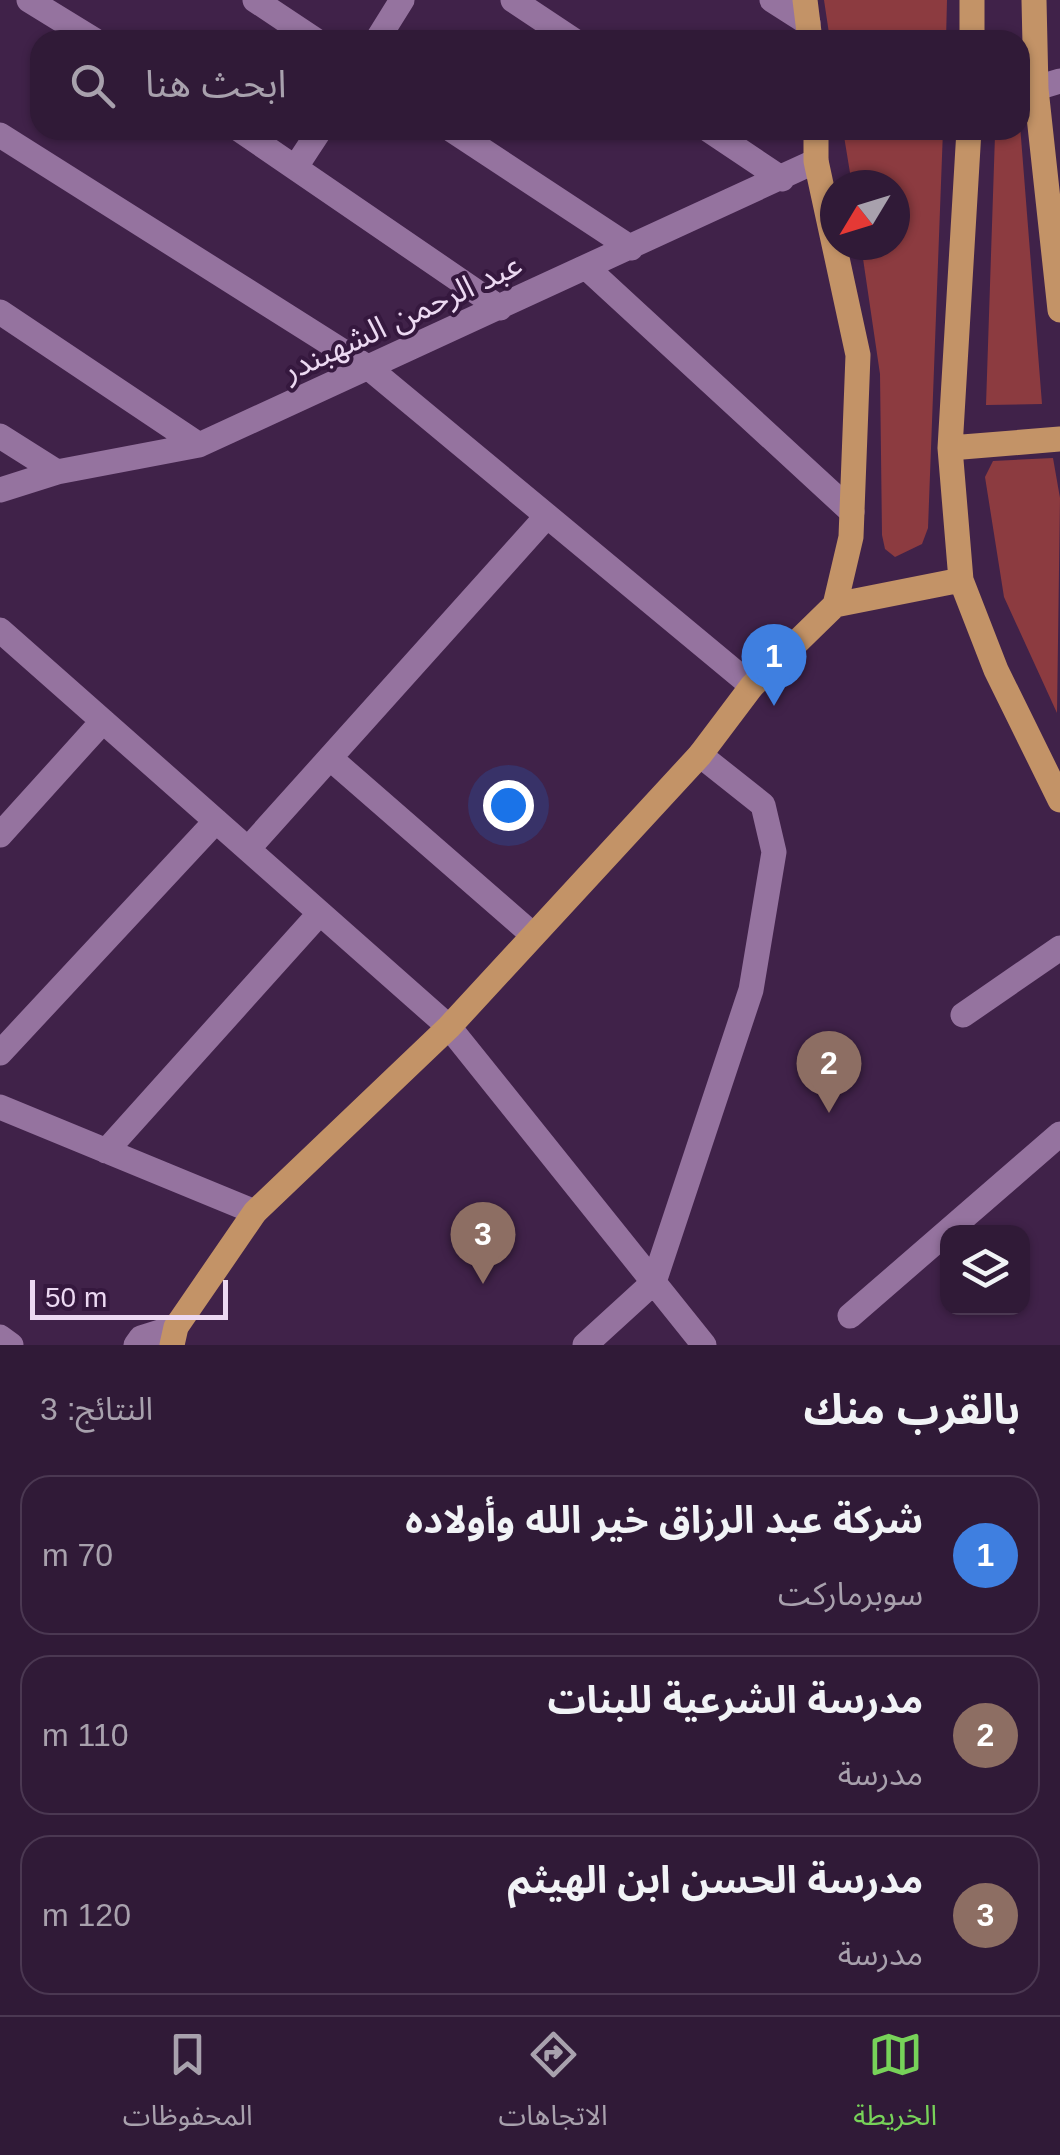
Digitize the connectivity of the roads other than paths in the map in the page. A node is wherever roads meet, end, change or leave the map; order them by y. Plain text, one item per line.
1 (29, 0) edge
2 (256, 0) edge
3 (402, 0) edge
4 (513, 0) edge
5 (772, 0) edge
6 (972, 0) edge
7 (1034, 0) edge
8 (808, 21) edge
9 (78, 30) edge
10 (301, 30) edge
11 (383, 30) edge
12 (558, 30) edge
13 (972, 30) edge
14 (1039, 87) edge
15 (0, 135) edge
16 (256, 140) edge
17 (313, 140) edge
18 (467, 140) edge
19 (723, 140) edge
20 (816, 140) edge
21 (968, 140) edge
22 (816, 161) junction
23 (297, 165) junction
24 (782, 179) junction
25 (631, 248) junction
26 (587, 268) junction
27 (500, 308) junction
28 (1060, 310) edge
29 (0, 312) edge
30 (369, 368) junction
31 (0, 436) edge
32 (1060, 439) edge
33 (199, 445) junction
34 (950, 448) junction
35 (57, 472) junction
36 (0, 490) edge
37 (852, 512) junction
38 (547, 516) junction
39 (961, 580) junction
40 (835, 604) junction
41 (0, 630) edge
42 (752, 686) junction
43 (103, 721) junction
44 (1050, 752) edge
45 (700, 754) junction
46 (330, 758) junction
47 (1060, 800) edge
48 (216, 821) junction
49 (0, 836) edge
50 (248, 849) junction
51 (320, 913) junction
52 (534, 935) junction
53 (1060, 948) edge
54 (963, 1015) dead end
55 (449, 1027) junction
56 (0, 1053) edge
57 (0, 1107) edge
58 (1060, 1134) edge
59 (106, 1150) junction
60 (256, 1212) junction
61 (654, 1282) junction
62 (850, 1316) dead end
63 (174, 1336) edge
64 (0, 1337) edge
65 (11, 1345) edge
66 (136, 1345) edge
67 (585, 1345) edge
68 (704, 1345) edge

1 - 9 street
2 - 10 street
3 - 11 street
4 - 12 street
5 - 8 street
6 - 13 main road
7 - 14 main road
14 - 28 main road
15 - 30 street
16 - 23 street
17 - 23 street
18 - 25 street
19 - 24 street
20 - 22 main road
21 - 34 main road
22 - 24 street, عبد الرحمن الشهبندر
22 - 37 main road
23 - 27 street
24 - 25 street, عبد الرحمن الشهبندر
25 - 26 street, عبد الرحمن الشهبندر
26 - 27 street, عبد الرحمن الشهبندر
26 - 37 street
27 - 30 street, عبد الرحمن الشهبندر
29 - 33 street
30 - 33 street, عبد الرحمن الشهبندر
30 - 38 street
31 - 35 street
32 - 34 main road
33 - 35 street, عبد الرحمن الشهبندر
34 - 39 main road
35 - 36 street, عبد الرحمن الشهبندر
37 - 40 main road
38 - 42 street
38 - 46 street
39 - 40 main road
39 - 44 main road
40 - 42 main road
41 - 43 street
42 - 45 main road
43 - 48 street
43 - 49 street
44 - 47 main road
45 - 52 main road
45 - 61 street
46 - 50 street
46 - 52 street
48 - 50 street
48 - 56 street
50 - 51 street
51 - 55 street
51 - 59 street
52 - 55 main road
53 - 54 street
55 - 60 main road
55 - 61 street
57 - 59 street
58 - 62 street
59 - 60 street
60 - 63 main road
61 - 67 street
61 - 68 street
63 - 66 street
64 - 65 street

